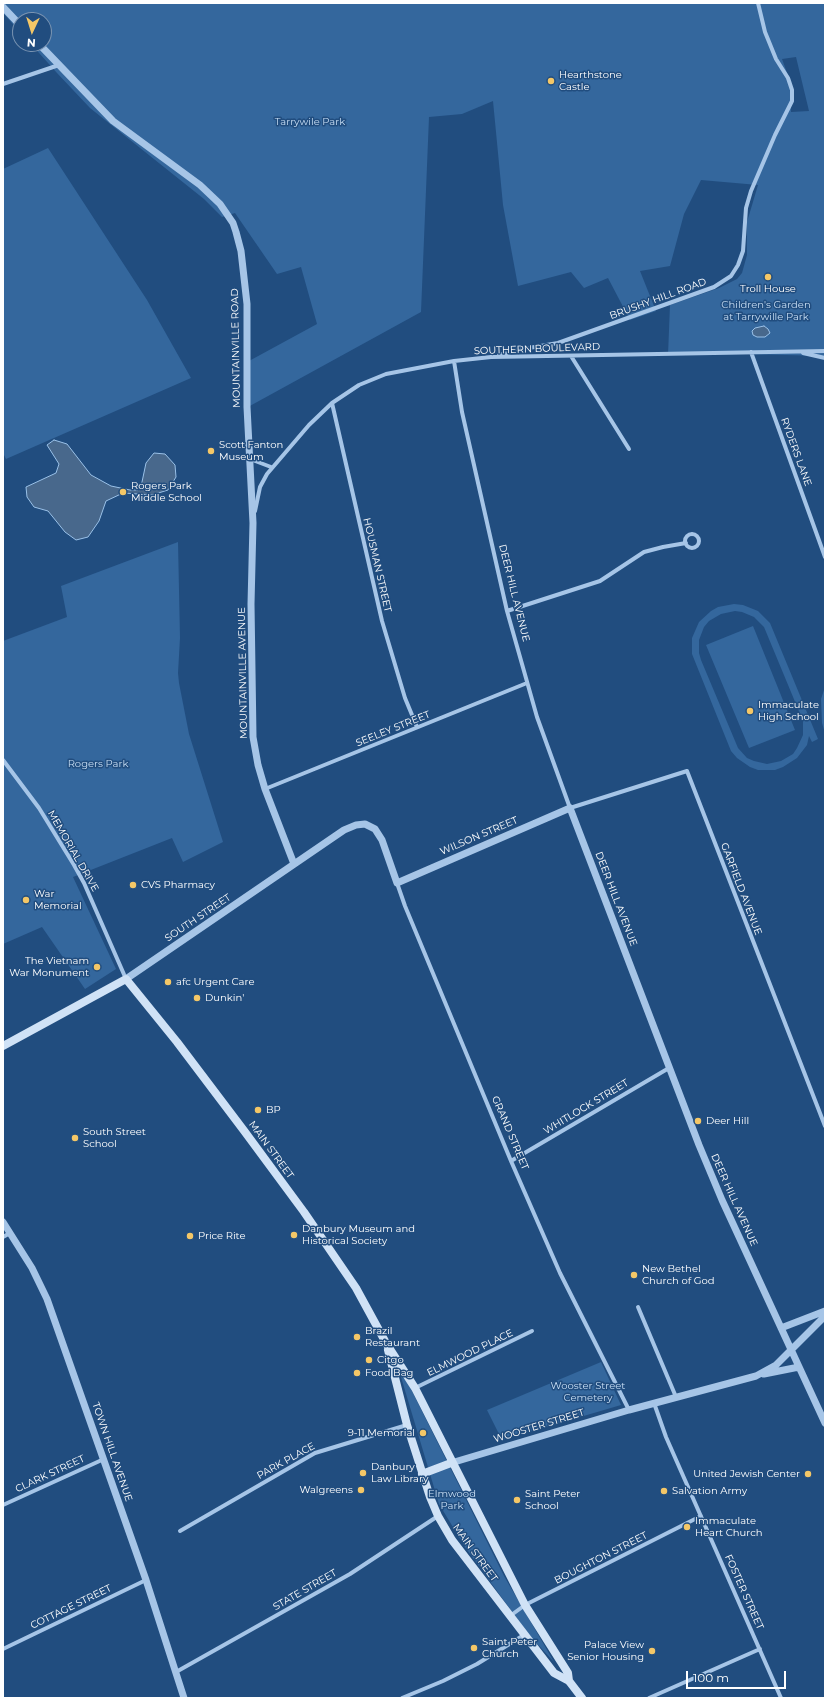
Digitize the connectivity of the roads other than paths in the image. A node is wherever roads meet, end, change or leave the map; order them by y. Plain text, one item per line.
1 (758, 3) edge
2 (3, 7) edge
3 (12, 17) edge
4 (47, 52) edge
5 (59, 65) junction
6 (3, 84) edge
7 (793, 351) junction
8 (825, 351) edge
9 (751, 352) junction
10 (571, 356) junction
11 (491, 357) junction
12 (825, 358) edge
13 (454, 361) junction
14 (332, 403) junction
15 (629, 449) dead end
16 (250, 459) junction
17 (272, 467) junction
18 (253, 523) junction
19 (686, 543) dead end
20 (825, 557) edge
21 (507, 611) junction
22 (527, 683) junction
23 (417, 728) junction
24 (3, 760) edge
25 (265, 790) junction
26 (570, 808) junction
27 (388, 857) joint
28 (294, 864) junction
29 (397, 883) junction
30 (126, 979) junction
31 (3, 1046) edge
32 (669, 1068) junction
33 (825, 1126) edge
34 (511, 1161) junction
35 (3, 1222) edge
36 (11, 1233) junction
37 (3, 1237) edge
38 (638, 1307) dead end
39 (825, 1311) edge
40 (825, 1316) edge
41 (781, 1328) junction
42 (532, 1331) dead end
43 (386, 1343) junction
44 (792, 1350) junction
45 (798, 1367) junction
46 (756, 1376) junction
47 (415, 1388) junction
48 (676, 1398) junction
49 (654, 1404) junction
50 (629, 1410) junction
51 (825, 1423) edge
52 (407, 1425) junction
53 (104, 1459) junction
54 (451, 1463) junction
55 (422, 1474) junction
56 (3, 1505) edge
57 (438, 1516) junction
58 (702, 1516) junction
59 (180, 1531) dead end
60 (146, 1580) junction
61 (525, 1605) junction
62 (510, 1616) junction
63 (524, 1635) junction
64 (3, 1649) edge
65 (760, 1649) junction
66 (176, 1672) junction
67 (569, 1681) junction
68 (184, 1698) edge
69 (402, 1698) edge
70 (582, 1698) edge
71 (649, 1698) edge
72 (781, 1698) edge

1 - 11 street, BRUSHY HILL ROAD
2 - 3 street
4 - 5 street, MOUNTAINVILLE ROAD
5 - 6 street
5 - 16 street, MOUNTAINVILLE ROAD
7 - 8 street, SOUTHERN BOULEVARD
7 - 9 street, SOUTHERN BOULEVARD
7 - 12 street, SOUTHERN BOULEVARD
9 - 10 street, SOUTHERN BOULEVARD
9 - 20 street, RYDERS LANE
10 - 11 street, SOUTHERN BOULEVARD
10 - 15 street
11 - 13 street, SOUTHERN BOULEVARD
13 - 14 street, SOUTHERN BOULEVARD
13 - 21 street, DEER HILL AVENUE
14 - 17 street, SOUTHERN BOULEVARD
14 - 23 street, HOUSMAN STREET
16 - 17 street
16 - 18 street, MOUNTAINVILLE ROAD
17 - 18 street, SOUTHERN BOULEVARD
18 - 25 street, MOUNTAINVILLE AVENUE
19 - 21 street
21 - 22 street, DEER HILL AVENUE
22 - 23 street, SEELEY STREET
22 - 26 street, DEER HILL AVENUE
23 - 25 street, SEELEY STREET
24 - 30 street, MEMORIAL DRIVE
25 - 28 street, MOUNTAINVILLE AVENUE
26 - 29 street, WILSON STREET
26 - 32 street, DEER HILL AVENUE
26 - 33 street, GARFIELD AVENUE
27 - 28 street, SOUTH STREET
27 - 29 street, GRAND STREET
28 - 30 street, SOUTH STREET
29 - 34 street, GRAND STREET
30 - 31 main road, SOUTH STREET
30 - 43 main road, MAIN STREET
32 - 34 street, WHITLOCK STREET
32 - 41 street, DEER HILL AVENUE
34 - 50 street, GRAND STREET
35 - 36 street, TOWN HILL AVENUE
36 - 37 street
36 - 53 street, TOWN HILL AVENUE
38 - 48 street
39 - 41 street
40 - 44 street, WOOSTER STREET
41 - 44 street, DEER HILL AVENUE
42 - 47 street, ELMWOOD PLACE
43 - 47 main road, MAIN STREET
43 - 52 main road, MAIN STREET
44 - 45 street, DEER HILL AVENUE
44 - 46 street, WOOSTER STREET
45 - 46 street, WOOSTER STREET
45 - 51 street, DEER HILL AVENUE
46 - 48 street, WOOSTER STREET
47 - 54 main road, MAIN STREET
48 - 49 street, WOOSTER STREET
49 - 50 street, WOOSTER STREET
49 - 58 street, FOSTER STREET
50 - 54 street, WOOSTER STREET
52 - 55 main road, MAIN STREET
52 - 59 street, PARK PLACE
53 - 56 street, CLARK STREET
53 - 60 street, TOWN HILL AVENUE
54 - 55 main road, WOOSTER STREET
54 - 61 main road, MAIN STREET
55 - 57 main road, MAIN STREET
57 - 62 main road, MAIN STREET
57 - 66 street, STATE STREET
58 - 61 street, BOUGHTON STREET
58 - 65 street, FOSTER STREET
60 - 64 street, COTTAGE STREET
60 - 66 street, TOWN HILL AVENUE
61 - 62 street, BOUGHTON STREET
61 - 67 main road, MAIN STREET
62 - 63 main road, MAIN STREET
63 - 67 main road, MAIN STREET
63 - 69 street
65 - 71 street
65 - 72 street, FOSTER STREET
66 - 68 street, TOWN HILL AVENUE
67 - 70 main road, MAIN STREET

